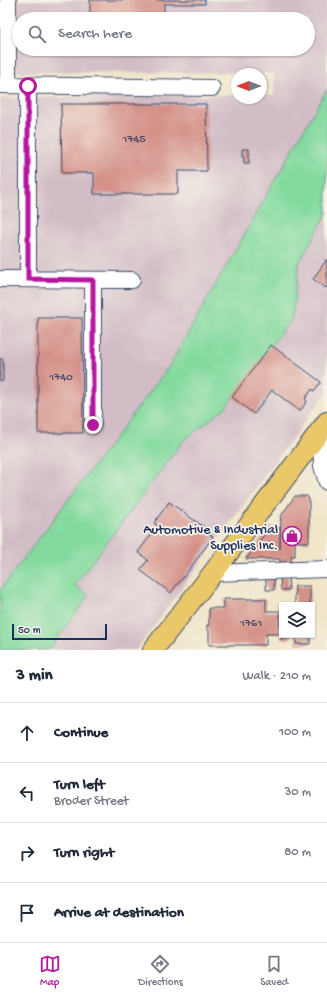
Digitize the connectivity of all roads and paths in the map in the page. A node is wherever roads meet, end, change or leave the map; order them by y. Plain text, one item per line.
1 (8, 0) edge
2 (4, 85) edge
3 (28, 86) junction
4 (212, 88) dead end
5 (0, 279) edge
6 (28, 279) junction
7 (93, 280) junction
8 (132, 280) dead end
9 (93, 425) dead end
10 (324, 425) edge
11 (327, 482) edge
12 (327, 569) edge
13 (213, 573) junction
14 (153, 650) edge

1 - 2 street
2 - 3 street
3 - 4 street
3 - 6 street
5 - 6 street
6 - 7 street
7 - 8 street
7 - 9 street
10 - 11 street
10 - 13 main road
12 - 13 street
13 - 14 main road

